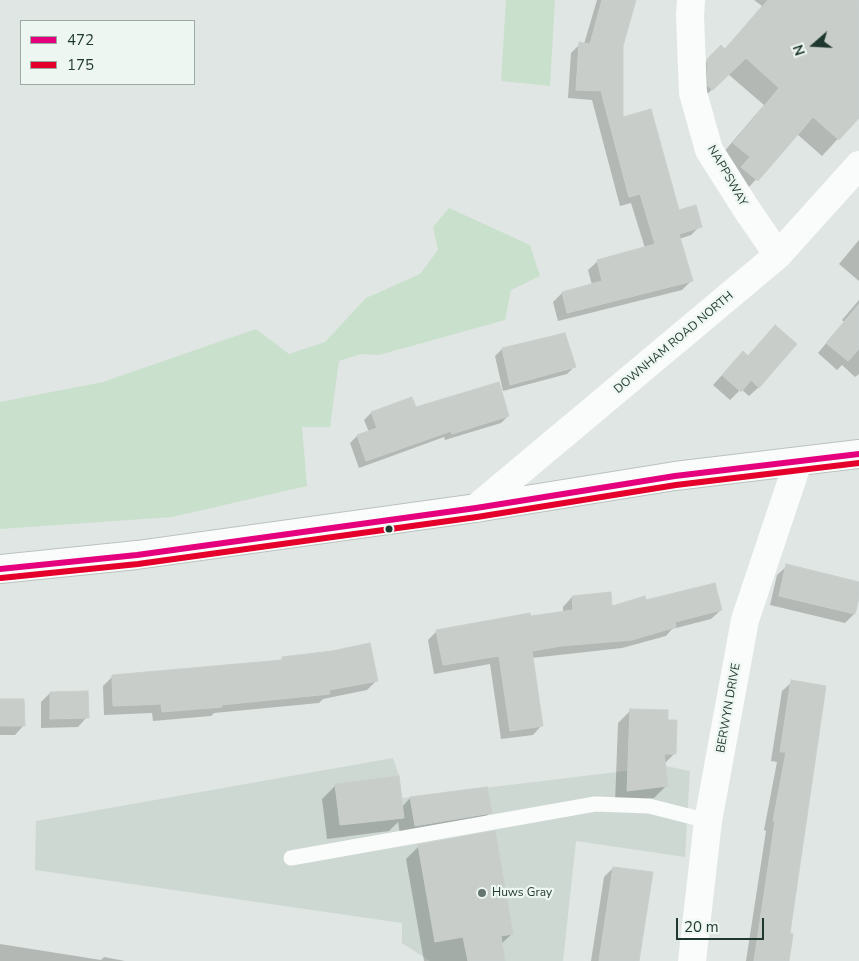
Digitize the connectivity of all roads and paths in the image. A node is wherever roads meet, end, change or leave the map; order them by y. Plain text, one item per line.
1 (691, 0) edge
2 (859, 165) edge
3 (778, 255) junction
4 (859, 454) edge
5 (798, 462) junction
6 (476, 508) junction
7 (0, 569) edge
8 (708, 821) junction
9 (291, 858) dead end
10 (692, 961) edge

1 - 3 street, NAPPSWAY
2 - 3 street, DOWNHAM ROAD NORTH
3 - 6 street, DOWNHAM ROAD NORTH
4 - 5 street
5 - 6 street
5 - 8 street, BERWYN DRIVE
6 - 7 street
8 - 9 lane
8 - 10 street, BERWYN DRIVE

